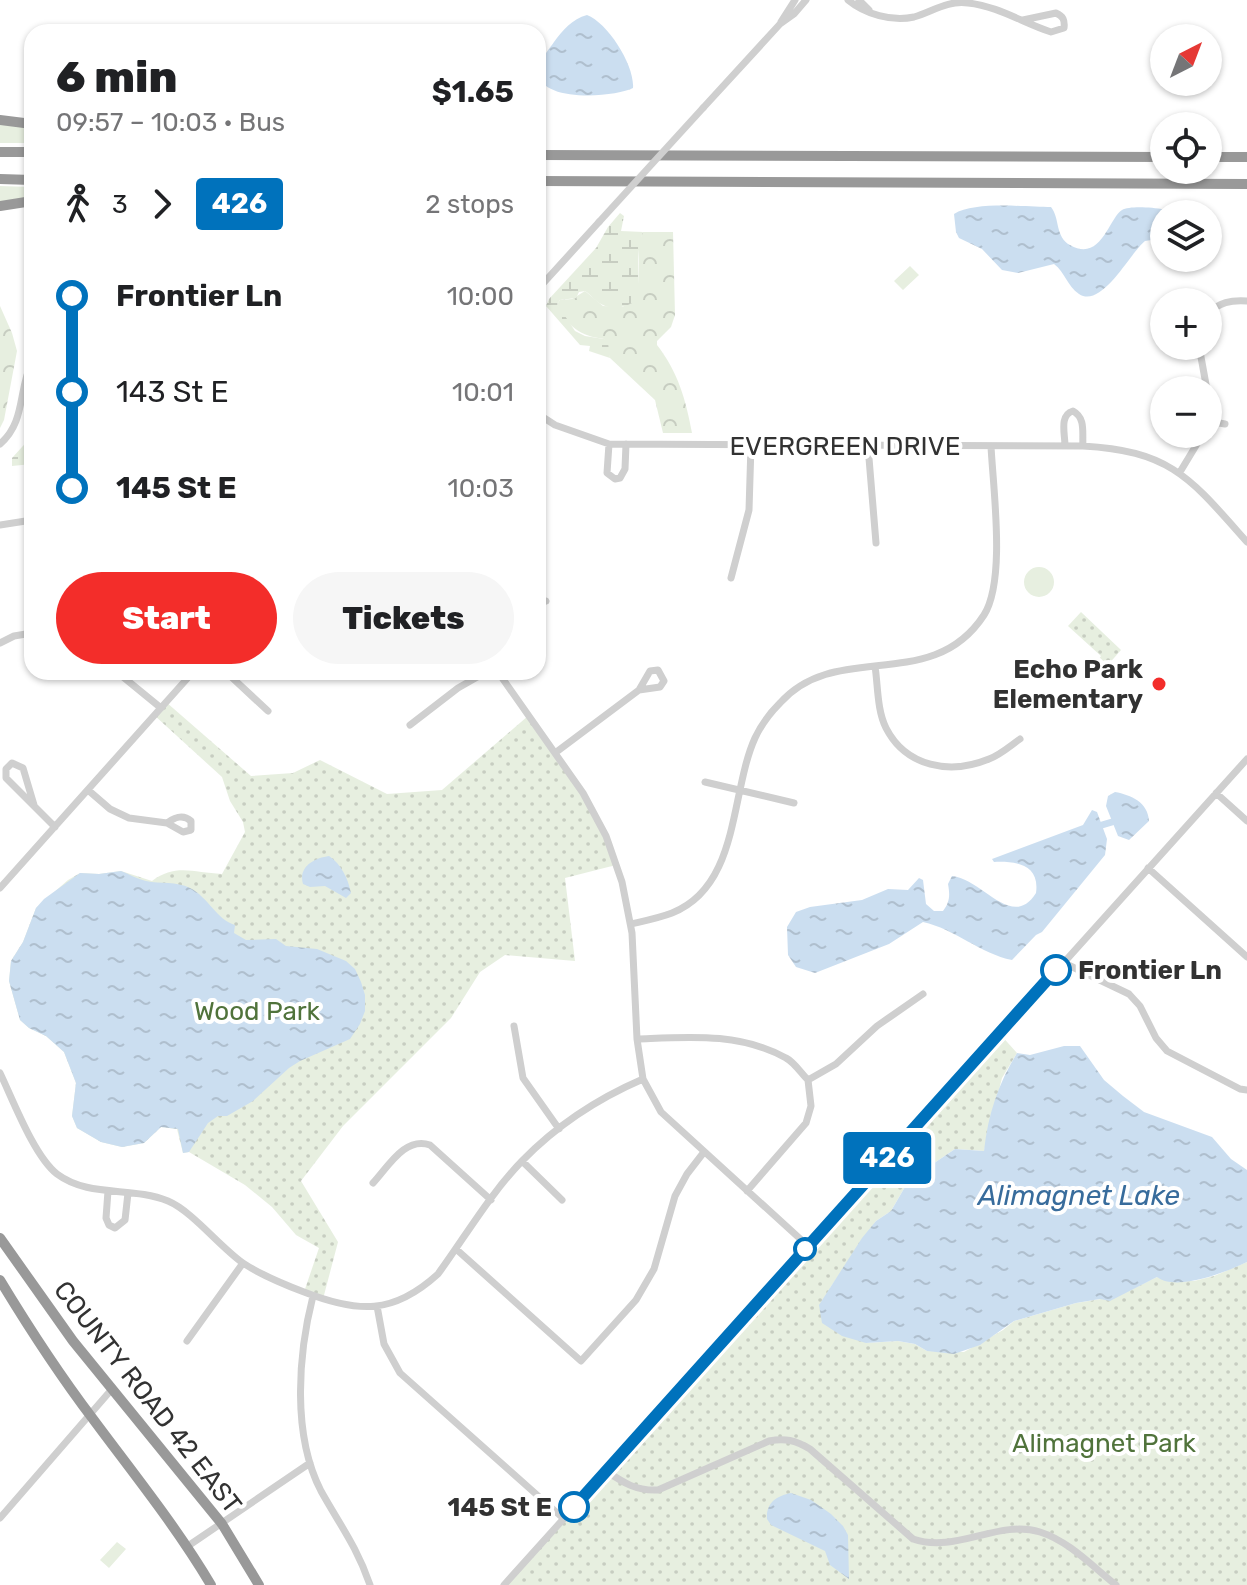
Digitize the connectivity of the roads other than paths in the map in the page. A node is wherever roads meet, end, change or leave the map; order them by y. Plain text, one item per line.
1 (795, 0) edge
2 (806, 0) edge
3 (848, 0) edge
4 (859, 0) edge
5 (874, 14) junction
6 (1023, 20) junction
7 (780, 24) junction
8 (0, 120) edge
9 (24, 123) edge
10 (0, 152) edge
11 (24, 152) edge
12 (546, 155) edge
13 (1150, 157) edge
14 (1222, 157) edge
15 (1247, 157) edge
16 (0, 179) edge
17 (24, 180) edge
18 (546, 181) edge
19 (1247, 184) edge
20 (24, 202) edge
21 (0, 206) edge
22 (546, 280) edge
23 (1247, 301) edge
24 (1222, 303) edge
25 (24, 381) edge
26 (546, 419) edge
27 (1222, 423) edge
28 (1225, 424) dead end
29 (0, 444) edge
30 (609, 444) junction
31 (626, 444) junction
32 (751, 445) junction
33 (868, 446) junction
34 (991, 446) junction
35 (1065, 446) junction
36 (1083, 446) junction
37 (1195, 448) edge
38 (1180, 472) junction
39 (24, 521) edge
40 (0, 525) edge
41 (1247, 542) edge
42 (876, 543) dead end
43 (731, 578) dead end
44 (24, 634) edge
45 (0, 643) edge
46 (875, 666) junction
47 (127, 680) edge
48 (186, 680) edge
49 (235, 680) edge
50 (472, 680) edge
51 (504, 680) edge
52 (639, 690) dead end
53 (161, 708) junction
54 (268, 711) dead end
55 (410, 725) dead end
56 (1020, 739) dead end
57 (555, 753) junction
58 (1247, 759) edge
59 (705, 782) dead end
60 (88, 790) junction
61 (740, 790) junction
62 (1216, 793) junction
63 (794, 803) dead end
64 (34, 805) junction
65 (1247, 821) edge
66 (167, 823) dead end
67 (55, 827) junction
68 (1148, 868) junction
69 (0, 888) edge
70 (631, 924) junction
71 (1247, 957) edge
72 (1062, 962) junction
73 (923, 994) dead end
74 (514, 1026) dead end
75 (637, 1039) junction
76 (0, 1073) edge
77 (643, 1079) junction
78 (808, 1080) junction
79 (1247, 1090) edge
80 (559, 1129) junction
81 (704, 1152) junction
82 (522, 1161) junction
83 (373, 1183) dead end
84 (108, 1191) junction
85 (747, 1191) junction
86 (128, 1193) junction
87 (491, 1200) junction
88 (562, 1200) dead end
89 (0, 1238) edge
90 (808, 1246) junction
91 (456, 1249) junction
92 (243, 1263) junction
93 (0, 1280) edge
94 (313, 1296) junction
95 (377, 1306) junction
96 (187, 1341) dead end
97 (112, 1389) junction
98 (90, 1415) junction
99 (310, 1463) junction
100 (606, 1471) junction
101 (0, 1518) edge
102 (564, 1519) junction
103 (222, 1524) junction
104 (188, 1546) junction
105 (211, 1585) edge
106 (259, 1585) edge
107 (370, 1585) edge
108 (504, 1585) edge
109 (1116, 1585) edge

1 - 7 street
2 - 7 street
3 - 5 street
4 - 5 street
5 - 6 street
6 - 6 street
7 - 22 street, bridge
8 - 9 highway
10 - 11 highway
12 - 13 highway
14 - 15 highway
16 - 17 highway
18 - 19 highway
20 - 21 highway
23 - 24 street
25 - 29 street
26 - 30 street, EVERGREEN DRIVE
27 - 28 street
30 - 31 street, EVERGREEN DRIVE
30 - 31 street
31 - 32 street, EVERGREEN DRIVE
32 - 33 street, EVERGREEN DRIVE
32 - 43 street
33 - 34 street, EVERGREEN DRIVE
33 - 42 street
34 - 35 street, EVERGREEN DRIVE
34 - 46 street
35 - 36 street, EVERGREEN DRIVE
35 - 36 street
36 - 38 street, EVERGREEN DRIVE
37 - 38 street
38 - 41 street, EVERGREEN DRIVE
39 - 40 street
44 - 45 street
46 - 56 street
46 - 61 street
47 - 53 street
48 - 53 street
49 - 54 street
50 - 55 street
51 - 57 street
52 - 57 street
53 - 60 street
57 - 70 street
58 - 62 street
59 - 61 street
60 - 66 street
60 - 67 street
61 - 63 street
61 - 70 street
62 - 65 street
62 - 68 street
64 - 64 street
64 - 67 street
67 - 69 street
68 - 71 street
68 - 72 street
70 - 75 street
72 - 79 street
72 - 90 street
73 - 78 street
74 - 80 street
75 - 77 street
75 - 78 street
76 - 84 street
77 - 80 street
77 - 81 street
78 - 85 street
80 - 82 street
81 - 85 street
81 - 91 street
82 - 87 street
82 - 88 street
83 - 87 street
84 - 86 street
84 - 86 street
85 - 90 street
86 - 92 street
87 - 91 street
89 - 97 highway, COUNTY ROAD 42 EAST
90 - 100 street
91 - 95 street
92 - 94 street
92 - 96 street
93 - 98 highway, COUNTY ROAD 42 EAST
94 - 95 street
94 - 99 street
95 - 102 street
97 - 98 street
97 - 103 highway, COUNTY ROAD 42 EAST
98 - 101 street
98 - 104 highway, COUNTY ROAD 42 EAST
99 - 103 street
99 - 107 street
100 - 102 street
100 - 109 street
102 - 108 street
103 - 104 street
103 - 106 highway, COUNTY ROAD 42 EAST
104 - 105 highway, COUNTY ROAD 42 EAST

